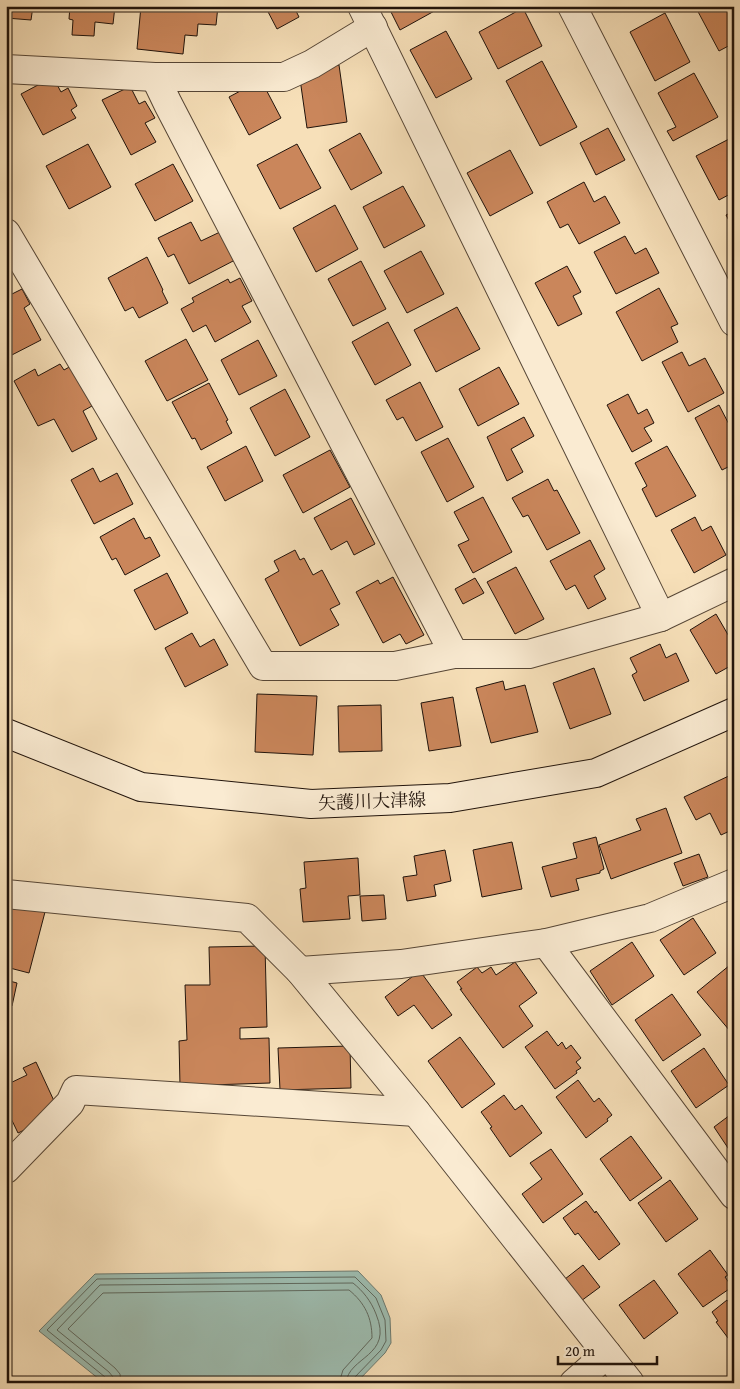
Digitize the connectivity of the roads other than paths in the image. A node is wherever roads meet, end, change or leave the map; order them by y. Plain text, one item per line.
1 (572, 6) edge
2 (368, 17) edge
3 (6, 69) edge
4 (155, 76) junction
5 (6, 233) edge
6 (734, 322) edge
7 (734, 582) edge
8 (661, 617) junction
9 (454, 654) junction
10 (734, 712) edge
11 (6, 733) edge
12 (734, 883) edge
13 (6, 894) edge
14 (546, 943) junction
15 (300, 970) junction
16 (416, 1112) junction
17 (6, 1168) edge
18 (734, 1195) edge
19 (607, 1354) junction
20 (574, 1383) edge
21 (630, 1383) edge

1 - 6 street
2 - 4 street
2 - 8 street
3 - 4 street
4 - 9 street
5 - 9 street
7 - 8 street
8 - 9 street
10 - 11 street, 矢護川大津線
12 - 14 street
13 - 15 street
14 - 15 street
14 - 18 street
15 - 16 street
16 - 17 street
16 - 19 street
19 - 20 street
19 - 21 street

